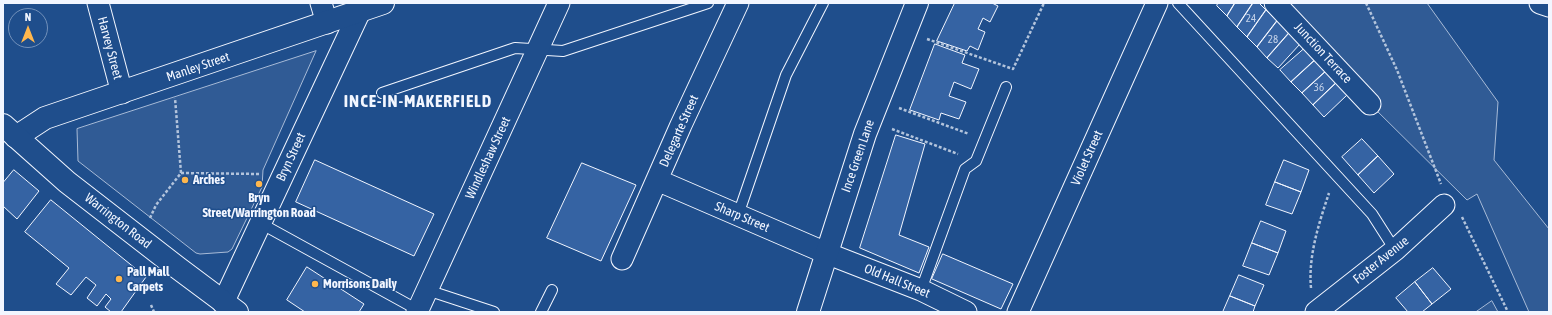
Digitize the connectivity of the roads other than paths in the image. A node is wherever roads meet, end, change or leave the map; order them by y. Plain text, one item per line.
1 (98, 3) edge
2 (321, 3) edge
3 (383, 3) edge
4 (559, 3) edge
5 (708, 3) edge
6 (738, 3) edge
7 (823, 3) edge
8 (917, 3) edge
9 (1157, 3) edge
10 (1178, 3) edge
11 (1275, 3) edge
12 (360, 11) junction
13 (327, 23) junction
14 (538, 49) junction
15 (1006, 87) dead end
16 (122, 93) junction
17 (382, 93) dead end
18 (1370, 104) dead end
19 (10, 131) edge
20 (657, 180) junction
21 (1444, 205) road end
22 (738, 215) junction
23 (260, 223) junction
24 (1395, 250) junction
25 (826, 253) junction
26 (622, 259) dead end
27 (427, 290) junction
28 (552, 290) dead end
29 (921, 290) junction
30 (230, 307) edge
31 (417, 311) edge
32 (494, 312) edge
33 (541, 312) edge
34 (808, 312) edge
35 (966, 312) edge
36 (1018, 312) edge
37 (1316, 312) edge

1 - 16 street, Harvey Street
2 - 13 street
3 - 12 street, Manley Street
4 - 14 street, Windleshaw Street
5 - 14 lane
6 - 20 street, Delegarte Street
7 - 22 lane
8 - 25 street, Ince Green Lane
9 - 36 street, Violet Street
10 - 24 lane
11 - 18 street, Junction Terrace
12 - 13 street, Manley Street
12 - 23 street, Bryn Street
13 - 16 street, Manley Street
14 - 17 lane
14 - 27 street, Windleshaw Street
15 - 29 lane
16 - 19 street, Manley Street
19 - 30 street, Warrington Road
20 - 22 street, Sharp Street
20 - 26 street, Delegarte Street
21 - 24 street, Foster Avenue
22 - 25 street, Sharp Street
23 - 30 street, Bryn Street
23 - 31 lane
24 - 37 street, Foster Avenue
25 - 29 street, Old Hall Street
25 - 34 street, Ince Green Lane
27 - 31 street, Windleshaw Street
27 - 32 lane
28 - 33 lane
29 - 35 street, Old Hall Street

